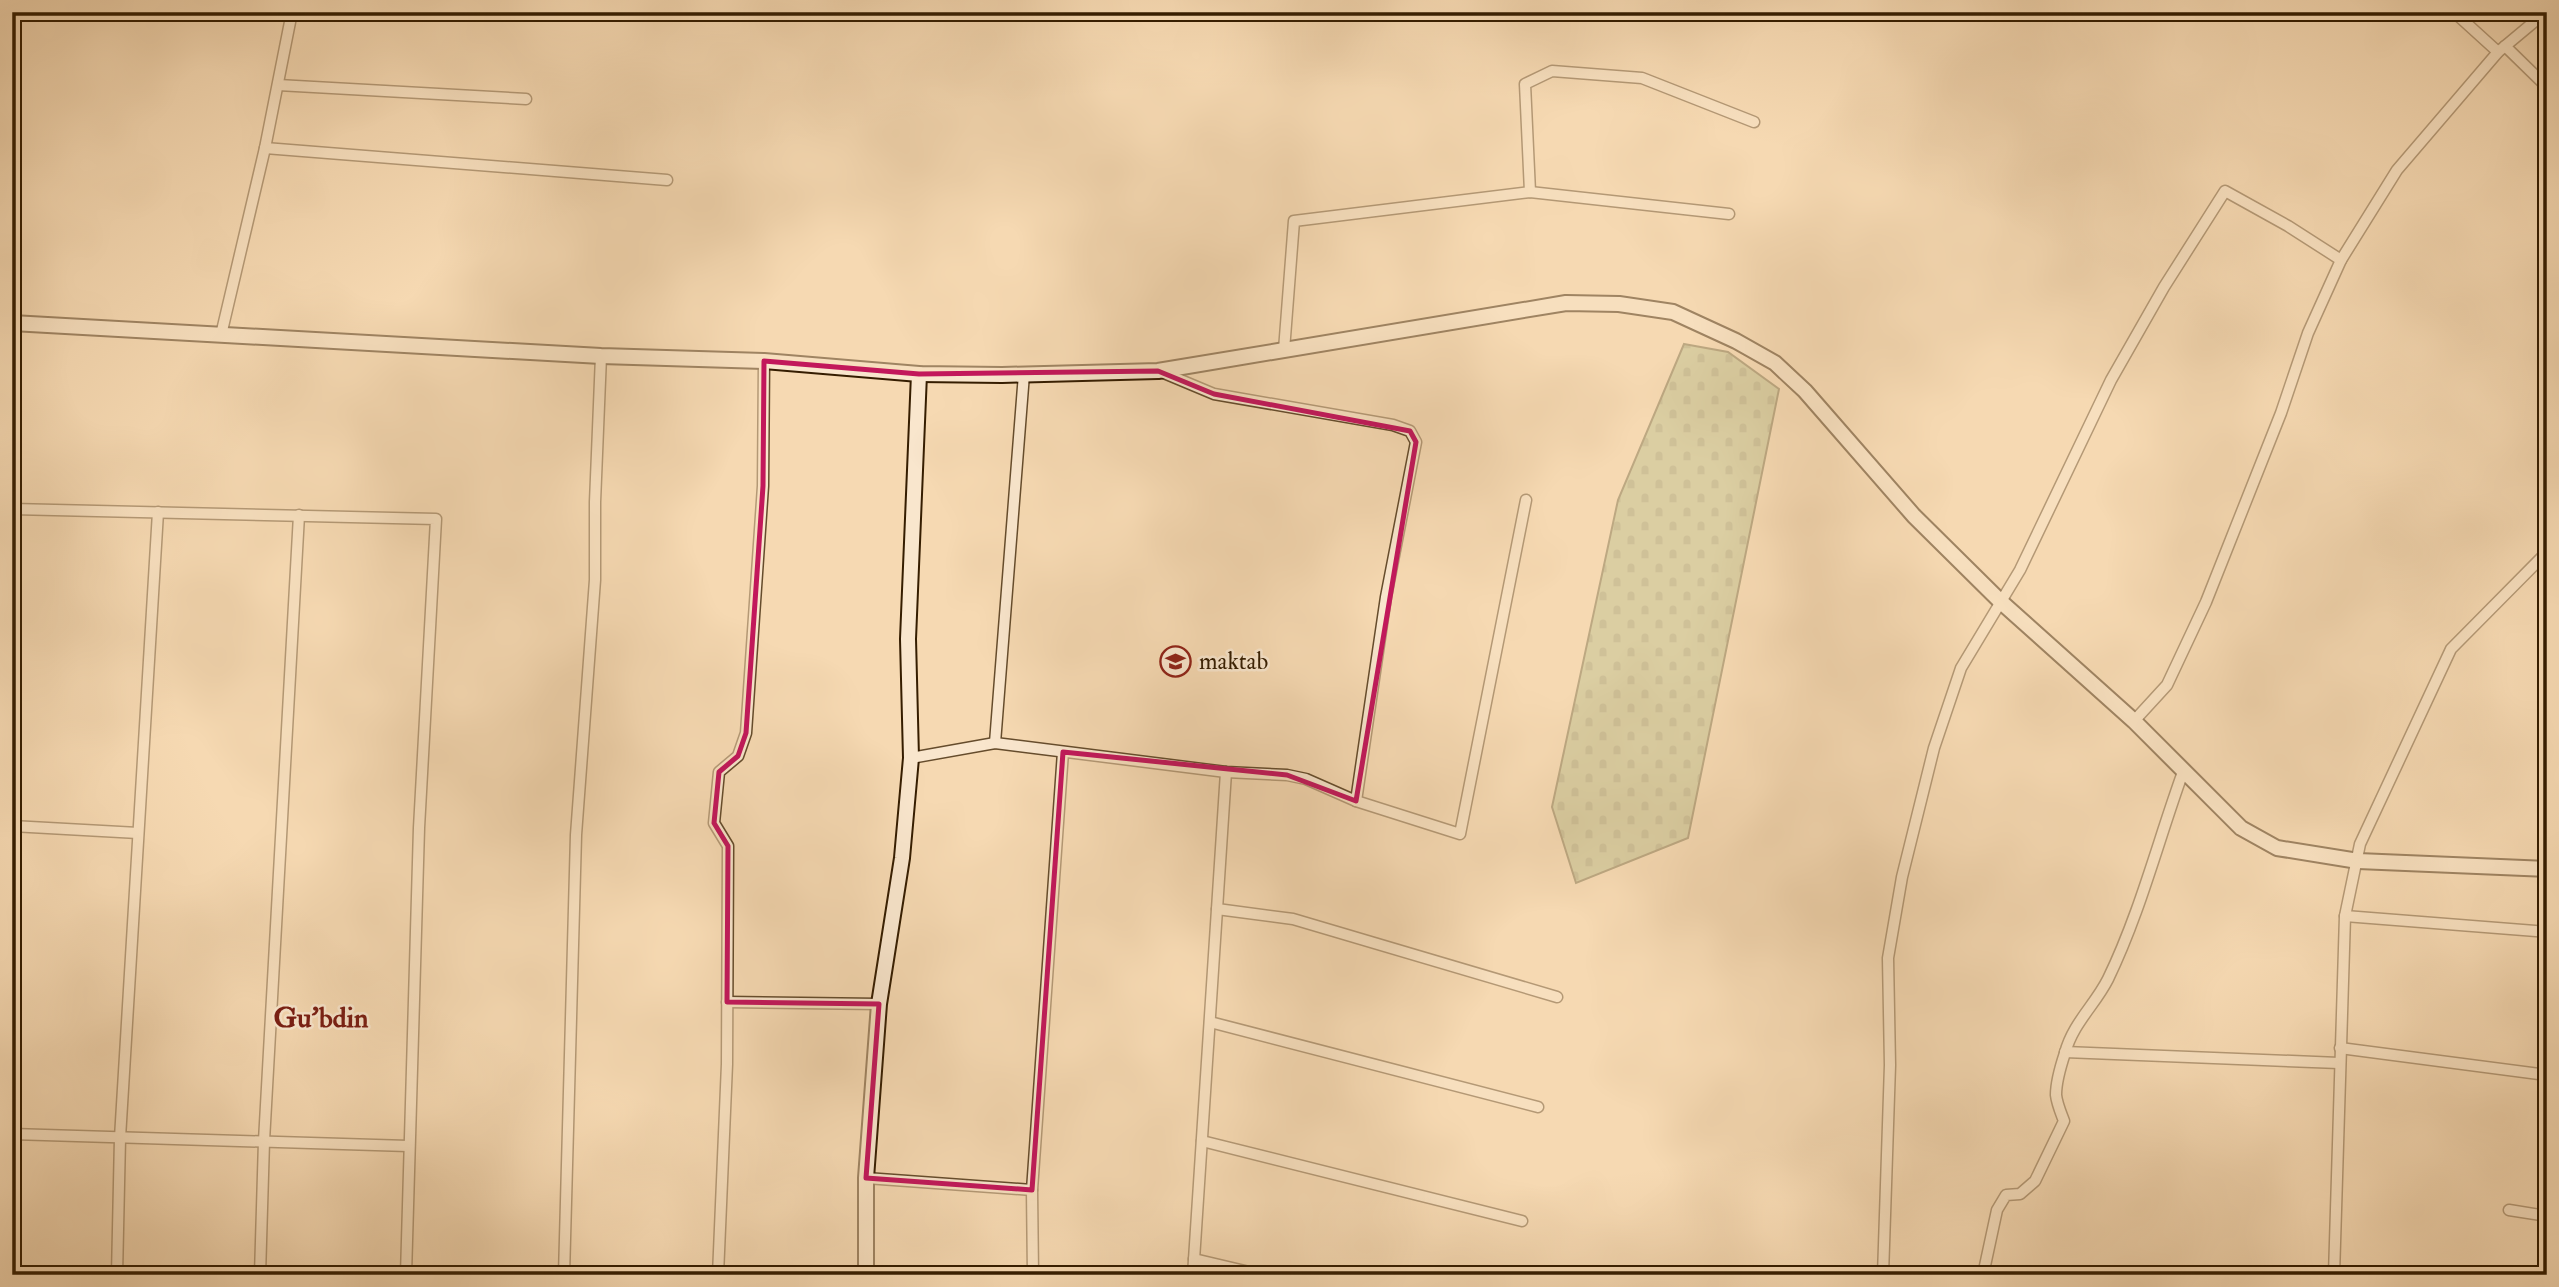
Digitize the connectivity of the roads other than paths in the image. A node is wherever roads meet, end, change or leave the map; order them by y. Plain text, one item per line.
1 (292, 12) edge
2 (2454, 12) edge
3 (2546, 12) edge
4 (2501, 49) junction
5 (278, 85) junction
6 (2547, 87) edge
7 (526, 99) dead end
8 (1754, 122) dead end
9 (265, 148) junction
10 (667, 180) dead end
11 (1530, 192) junction
12 (1729, 214) dead end
13 (2341, 260) junction
14 (13, 323) edge
15 (221, 335) junction
16 (1284, 350) junction
17 (601, 356) junction
18 (764, 361) junction
19 (1158, 371) junction
20 (919, 374) junction
21 (1024, 374) junction
22 (1526, 500) dead end
23 (13, 509) edge
24 (158, 512) junction
25 (299, 515) junction
26 (12, 530) edge
27 (2547, 552) edge
28 (2000, 600) junction
29 (2134, 722) junction
30 (995, 743) junction
31 (1063, 752) junction
32 (911, 758) junction
33 (1226, 772) junction
34 (2183, 772) junction
35 (1356, 801) junction
36 (12, 826) edge
37 (138, 833) junction
38 (2358, 861) junction
39 (2547, 869) edge
40 (1217, 909) junction
41 (2345, 916) junction
42 (2547, 932) edge
43 (1557, 997) dead end
44 (727, 1002) junction
45 (879, 1004) junction
46 (1210, 1022) junction
47 (2340, 1048) junction
48 (2065, 1052) junction
49 (2339, 1063) junction
50 (2547, 1075) edge
51 (1538, 1107) dead end
52 (12, 1134) edge
53 (120, 1138) junction
54 (264, 1141) junction
55 (1202, 1141) junction
56 (408, 1146) junction
57 (866, 1178) junction
58 (1032, 1190) junction
59 (2509, 1210) dead end
60 (2547, 1216) edge
61 (1521, 1221) dead end
62 (1195, 1259) junction
63 (117, 1275) edge
64 (260, 1275) edge
65 (405, 1275) edge
66 (564, 1275) edge
67 (718, 1275) edge
68 (866, 1275) edge
69 (1033, 1275) edge
70 (1194, 1275) edge
71 (1262, 1275) edge
72 (1883, 1275) edge
73 (1983, 1275) edge
74 (2333, 1275) edge

1 - 5 street
2 - 4 street
3 - 4 street
4 - 6 street
4 - 13 street
5 - 7 street
5 - 9 street
8 - 11 street
9 - 10 street
9 - 15 street
11 - 12 street
11 - 16 street
13 - 28 street
13 - 29 street
14 - 15 street
14 - 23 street
15 - 17 street
16 - 19 street
16 - 28 street
17 - 18 street
17 - 66 street
18 - 20 street
18 - 44 street
19 - 21 street
19 - 35 street
20 - 21 street
20 - 32 street
21 - 30 street
22 - 35 street
23 - 24 street
23 - 26 street
24 - 25 street
24 - 37 street
25 - 54 street
25 - 56 street
27 - 38 street
28 - 29 street
28 - 72 street
29 - 34 street
30 - 31 street
30 - 32 street
31 - 33 street
31 - 58 street
32 - 45 street
33 - 35 street
33 - 40 street
34 - 38 street
34 - 48 street
36 - 37 street
37 - 53 street
38 - 39 street
38 - 41 street
40 - 43 street
40 - 46 street
41 - 42 street
41 - 47 street
44 - 45 street
44 - 67 street
45 - 57 street
46 - 51 street
46 - 55 street
47 - 49 street
47 - 50 street
48 - 49 street
48 - 73 street
49 - 74 street
52 - 53 street
53 - 54 street
53 - 63 street
54 - 56 street
54 - 64 street
55 - 61 street
55 - 62 street
56 - 65 street
57 - 58 street
57 - 68 street
58 - 69 street
59 - 60 street
62 - 70 street
62 - 71 street

